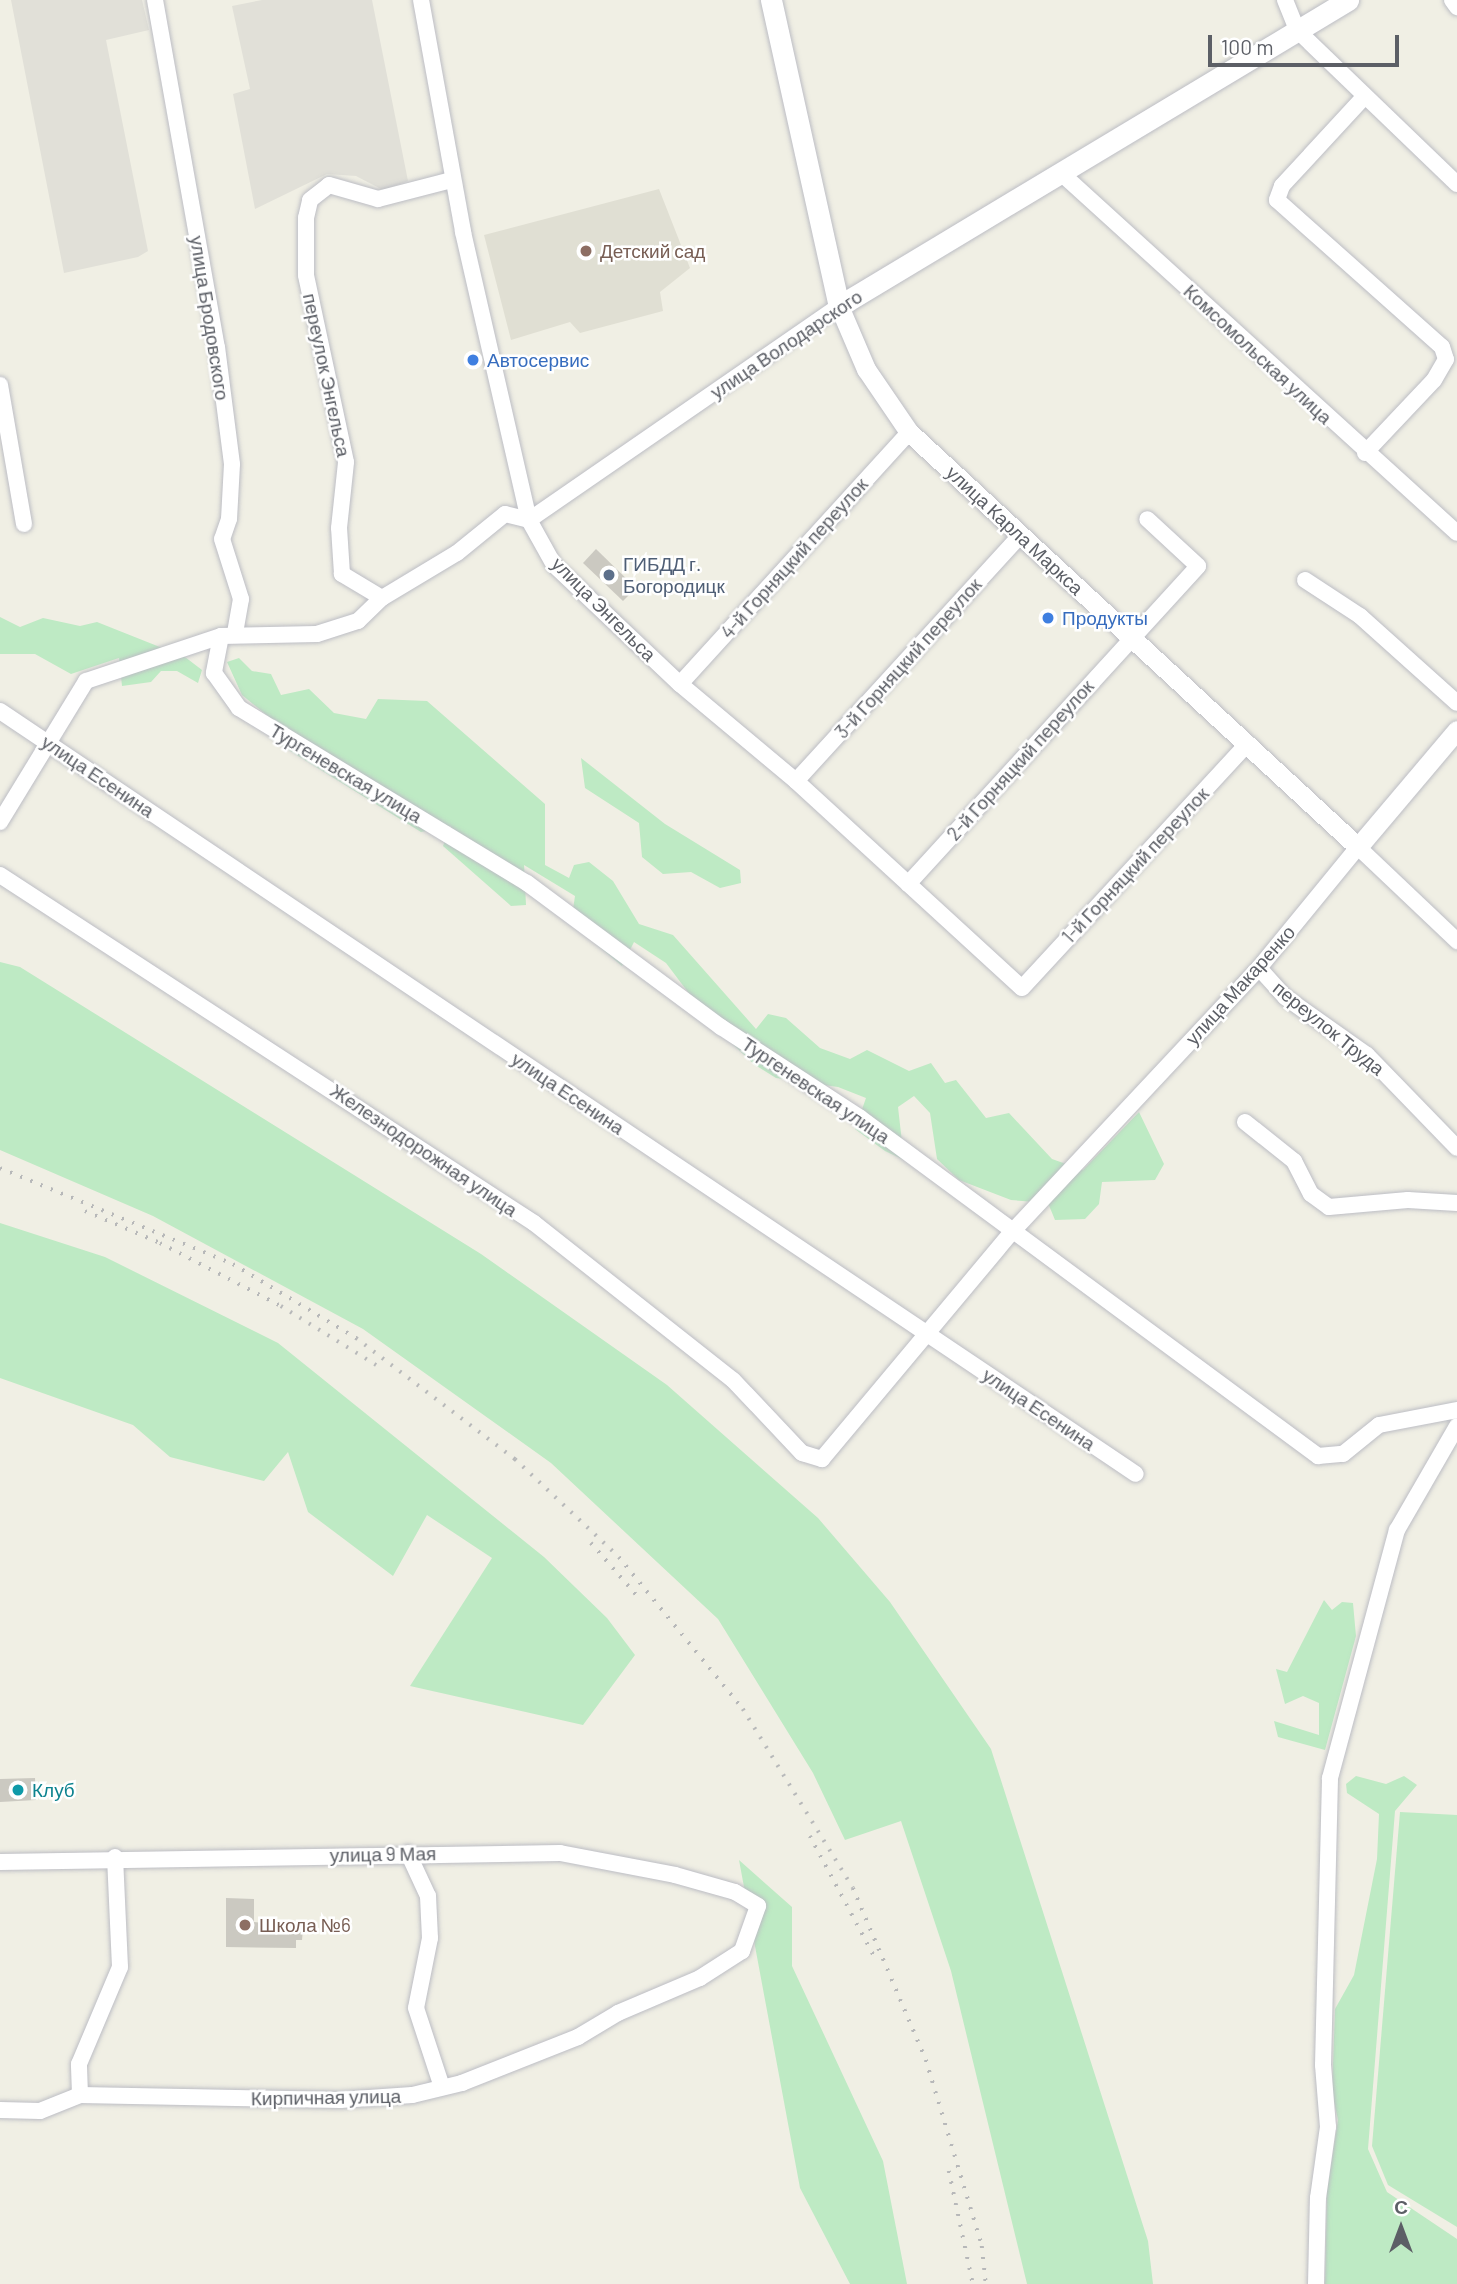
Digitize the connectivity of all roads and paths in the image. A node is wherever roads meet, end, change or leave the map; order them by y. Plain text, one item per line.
1 (155, 0) edge
2 (421, 0) edge
3 (771, 0) edge
4 (1285, 0) edge
5 (1348, 0) edge
6 (1452, 0) edge
7 (1457, 7) edge
8 (1297, 30) junction
9 (1364, 97) junction
10 (1061, 173) junction
11 (452, 180) junction
12 (1457, 184) edge
13 (839, 306) junction
14 (1452, 361) edge
15 (0, 385) edge
16 (909, 432) junction
17 (1364, 453) junction
18 (1147, 519) dead end
19 (529, 520) junction
20 (24, 524) dead end
21 (1457, 533) edge
22 (1021, 536) junction
23 (1305, 580) dead end
24 (382, 598) junction
25 (228, 635) junction
26 (1130, 637) junction
27 (680, 684) junction
28 (1457, 703) edge
29 (0, 711) edge
30 (1457, 730) edge
31 (1248, 743) junction
32 (50, 745) junction
33 (796, 781) junction
34 (0, 822) edge
35 (1358, 847) junction
36 (0, 875) edge
37 (908, 884) junction
38 (1453, 930) edge
39 (1259, 968) junction
40 (1021, 988) joint
41 (1245, 1122) dead end
42 (1457, 1148) edge
43 (1457, 1203) edge
44 (1012, 1232) junction
45 (928, 1334) junction
46 (1457, 1410) edge
47 (1457, 1426) edge
48 (822, 1459) joint
49 (1136, 1474) dead end
50 (408, 1853) junction
51 (115, 1857) junction
52 (0, 1862) edge
53 (758, 1906) joint
54 (441, 2084) junction
55 (80, 2095) junction
56 (0, 2110) edge
57 (1316, 2284) edge

1 - 25 street, улица Бродовского
2 - 11 street, улица Энгельса
3 - 13 main road, улица Карла Маркса
4 - 8 street
5 - 8 main road, улица Володарского
6 - 7 street
8 - 9 street
8 - 10 main road, улица Володарского
9 - 12 street
9 - 14 street
10 - 13 main road, улица Володарского
10 - 17 street, Комсомольская улица
11 - 19 street, улица Энгельса
11 - 24 street, переулок Энгельса
13 - 16 street, улица Карла Маркса
13 - 19 street, улица Володарского
14 - 17 street
15 - 20 street
16 - 22 street, улица Карла Маркса
16 - 27 street, 4-й Горняцкий переулок
17 - 21 street, Комсомольская улица
18 - 26 street, 2-й Горняцкий переулок
19 - 24 street
19 - 27 street, улица Энгельса
22 - 26 street, улица Карла Маркса
22 - 33 street, 3-й Горняцкий переулок
23 - 28 street
24 - 25 street
25 - 32 street
25 - 44 street, Тургеневская улица
26 - 31 street, улица Карла Маркса
26 - 37 street, 2-й Горняцкий переулок
27 - 33 street, улица Энгельса
29 - 32 street, улица Есенина
30 - 35 street, улица Макаренко
31 - 35 street, улица Карла Маркса
31 - 40 street, 1-й Горняцкий переулок
32 - 34 street
32 - 45 street, улица Есенина
33 - 37 street, улица Энгельса
35 - 38 street, улица Карла Маркса
35 - 39 street, улица Макаренко
36 - 48 street, Железнодорожная улица
37 - 40 street, улица Энгельса
39 - 42 street, переулок Труда
39 - 44 street, улица Макаренко
41 - 43 street
44 - 45 street, улица Макаренко
44 - 46 street, Тургеневская улица
45 - 48 street, улица Макаренко
45 - 49 street, улица Есенина
47 - 57 street
50 - 51 street, улица 9 Мая
50 - 53 street, улица 9 Мая
50 - 54 street
51 - 52 street, улица 9 Мая
51 - 55 street
53 - 54 street, Кирпичная улица
54 - 55 street, Кирпичная улица
55 - 56 street, Кирпичная улица

